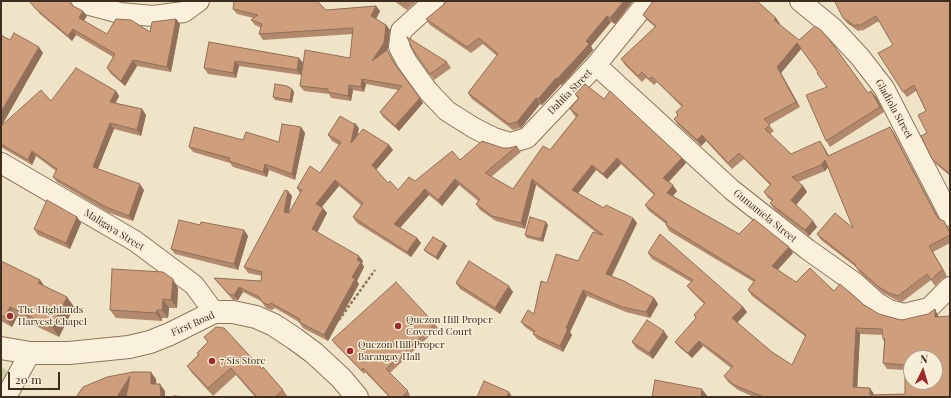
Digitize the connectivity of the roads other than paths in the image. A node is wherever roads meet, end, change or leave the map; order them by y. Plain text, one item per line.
1 (82, 1) edge
2 (199, 1) edge
3 (434, 1) edge
4 (648, 1) edge
5 (800, 1) edge
6 (596, 65) junction
7 (1, 164) edge
8 (950, 216) edge
9 (950, 287) edge
10 (214, 312) junction
11 (1, 348) edge
12 (30, 353) junction
13 (6, 397) edge
14 (357, 397) edge

1 - 2 street
3 - 6 street, Dahlia Street
4 - 6 street, Dahlia Street
5 - 8 street, Gladiola Street
6 - 9 street, Gumamela Street
7 - 10 street, Maligaya Street
10 - 12 street, First Road
10 - 14 street, First Road
11 - 12 street, First Road
12 - 13 street

